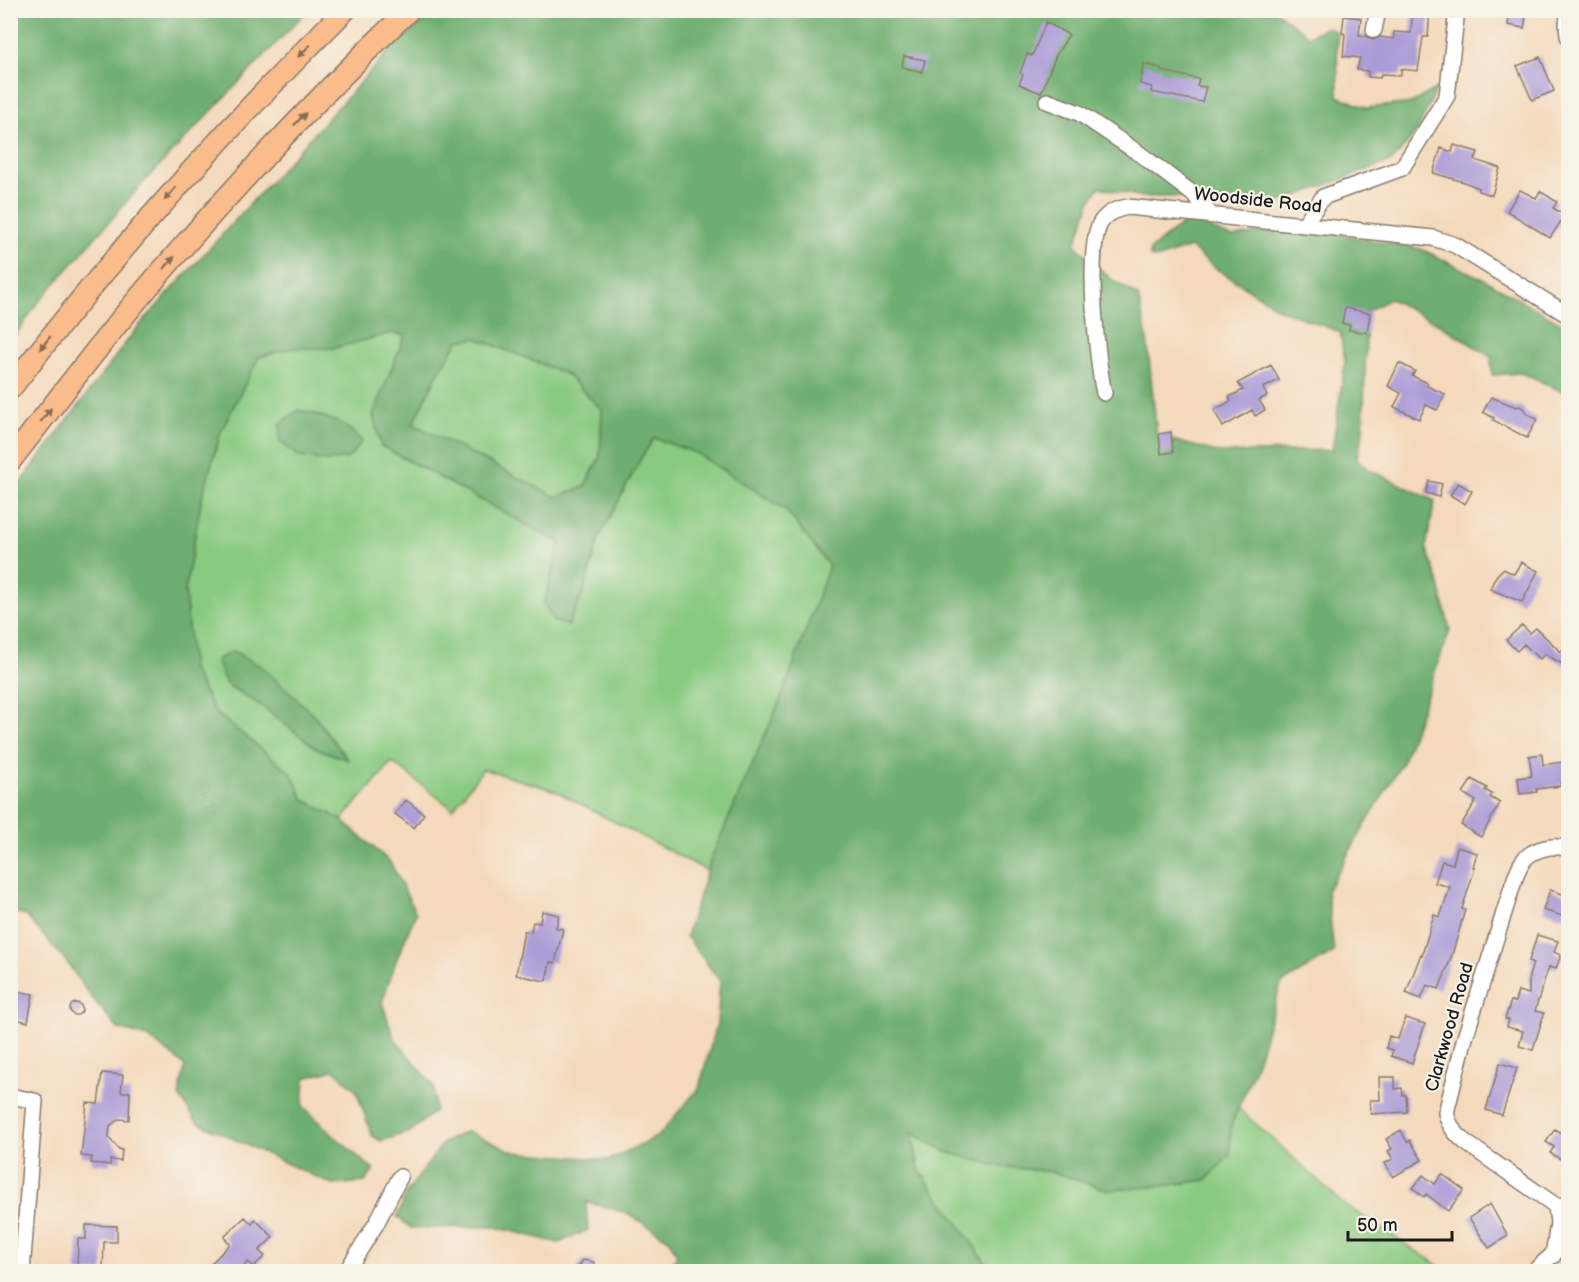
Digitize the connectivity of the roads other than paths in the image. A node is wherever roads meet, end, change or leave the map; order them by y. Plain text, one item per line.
1 (345, 10) edge
2 (409, 10) edge
3 (1378, 10) edge
4 (1457, 10) edge
5 (1569, 15) edge
6 (1374, 30) dead end
7 (1569, 36) edge
8 (1047, 101) dead end
9 (1211, 215) junction
10 (1305, 223) junction
11 (1569, 315) edge
12 (10, 389) edge
13 (1104, 393) dead end
14 (10, 461) edge
15 (1569, 849) edge
16 (10, 1096) edge
17 (400, 1177) dead end
18 (1562, 1206) edge
19 (1569, 1241) edge
20 (1553, 1256) junction
21 (22, 1272) edge
22 (346, 1272) edge
23 (1533, 1272) edge

1 -> 12 highway
14 -> 2 highway
3 - 6 street
4 - 10 street
5 - 7 street
8 - 9 street
9 - 10 street, Woodside Road
9 - 13 street, Woodside Road
10 - 11 street, Woodside Road
15 - 18 street, Clarkwood Road
16 - 21 street
17 - 22 street
18 - 20 street, Clarkwood Road
19 - 20 street
20 - 23 street

